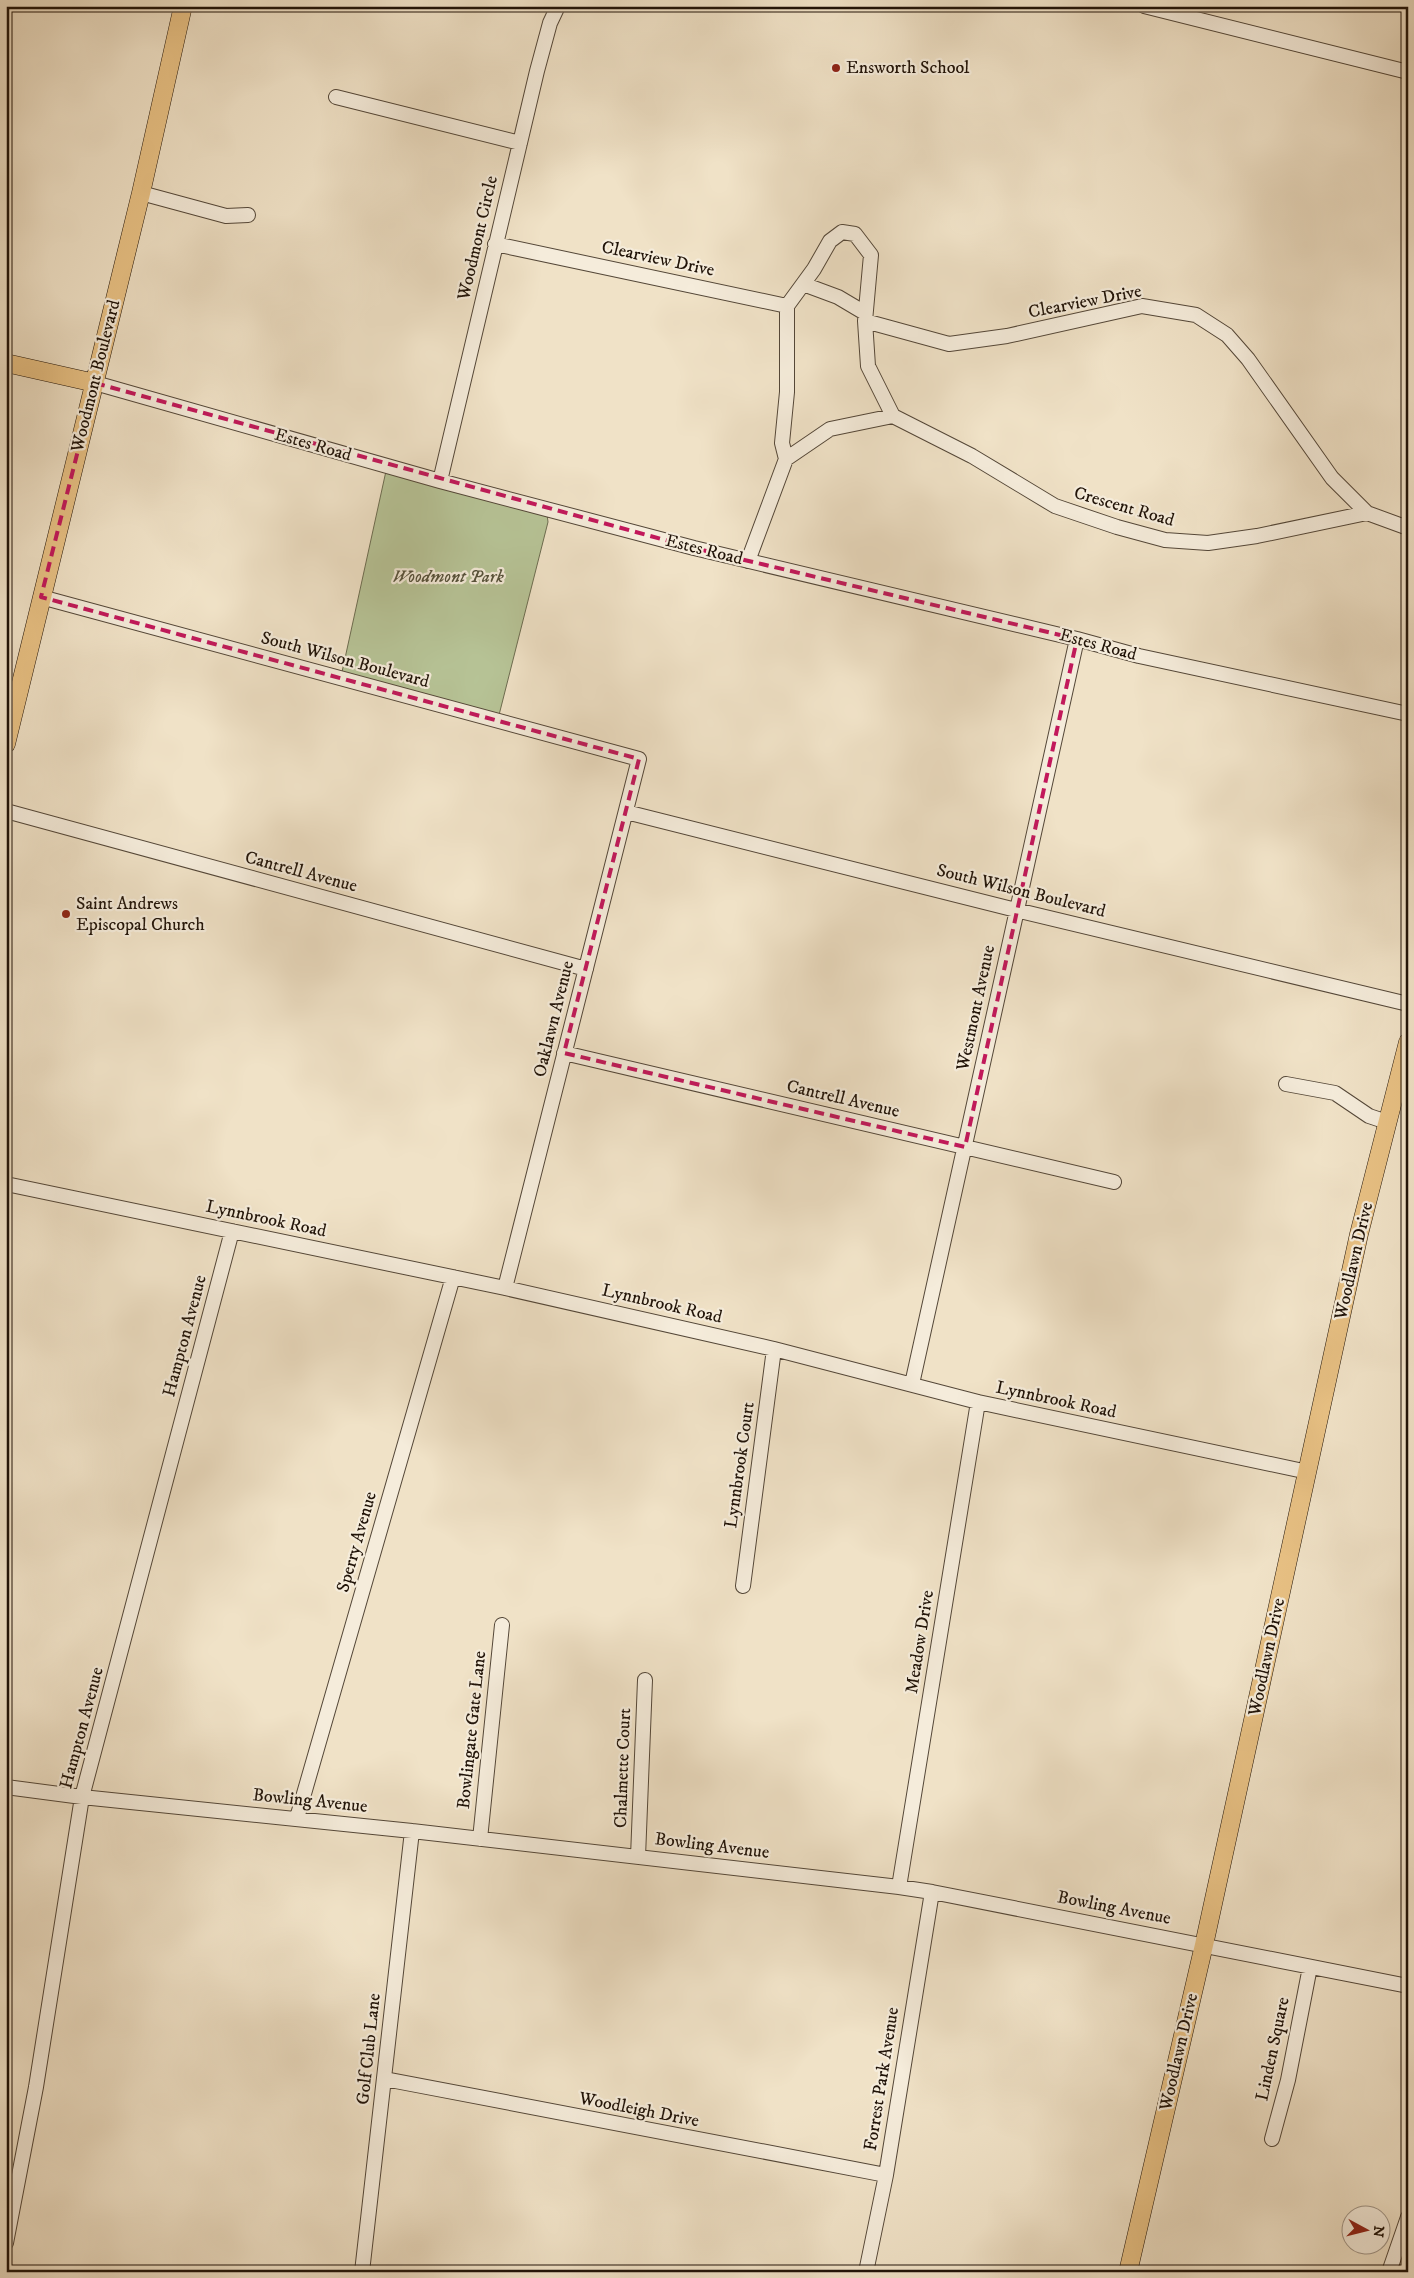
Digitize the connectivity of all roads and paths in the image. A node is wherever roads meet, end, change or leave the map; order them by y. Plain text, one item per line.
1 (183, 6) edge
2 (558, 6) edge
3 (1144, 6) edge
4 (1408, 72) edge
5 (336, 97) dead end
6 (520, 143) junction
7 (141, 193) junction
8 (248, 215) dead end
9 (495, 244) junction
10 (803, 284) junction
11 (787, 306) junction
12 (865, 317) junction
13 (6, 363) edge
14 (94, 383) junction
15 (893, 416) junction
16 (786, 458) junction
17 (440, 481) junction
18 (1367, 513) junction
19 (1408, 528) edge
20 (748, 561) junction
21 (41, 597) junction
22 (1076, 639) junction
23 (1408, 714) edge
24 (6, 744) edge
25 (639, 759) joint
26 (6, 811) edge
27 (626, 812) junction
28 (1016, 910) junction
29 (586, 969) junction
30 (1408, 1004) edge
31 (1408, 1042) edge
32 (564, 1054) junction
33 (1286, 1084) dead end
34 (1387, 1122) junction
35 (965, 1147) junction
36 (1114, 1182) dead end
37 (6, 1184) edge
38 (232, 1231) junction
39 (453, 1277) junction
40 (505, 1288) junction
41 (774, 1349) junction
42 (912, 1384) junction
43 (978, 1402) junction
44 (1308, 1472) junction
45 (743, 1586) dead end
46 (502, 1625) dead end
47 (644, 1680) dead end
48 (6, 1787) edge
49 (82, 1798) junction
50 (298, 1818) junction
51 (412, 1831) junction
52 (480, 1839) junction
53 (638, 1857) junction
54 (899, 1887) junction
55 (932, 1892) junction
56 (1204, 1945) junction
57 (1310, 1967) junction
58 (1408, 1986) edge
59 (385, 2079) junction
60 (1272, 2139) dead end
61 (886, 2175) junction
62 (1408, 2217) edge
63 (6, 2243) edge
64 (362, 2272) edge
65 (866, 2272) edge
66 (1128, 2272) edge
67 (1389, 2272) edge

1 - 7 main road, Woodmont Boulevard
2 - 6 street, Woodmont Circle
3 - 4 street
5 - 6 street
6 - 9 street, Woodmont Circle
7 - 8 street
7 - 14 main road, Woodmont Boulevard
9 - 11 street, Clearview Drive
9 - 17 street, Woodmont Circle
10 - 11 street
10 - 12 street, Clearview Drive
10 - 12 street
11 - 16 street
12 - 15 street
12 - 18 street, Clearview Drive
13 - 14 main road, Estes Road
14 - 17 street, Estes Road
14 - 21 main road, Woodmont Boulevard
15 - 16 street
15 - 18 street, Crescent Road
16 - 20 street
17 - 20 street, Estes Road
18 - 19 street, Clearview Drive
20 - 22 street, Estes Road
21 - 24 main road, Woodmont Boulevard
21 - 25 street, South Wilson Boulevard
22 - 23 street, Estes Road
22 - 28 street, Westmont Avenue
25 - 27 street, Oaklawn Avenue
26 - 29 street, Cantrell Avenue
27 - 28 street, South Wilson Boulevard
27 - 29 street, Oaklawn Avenue
28 - 30 street, South Wilson Boulevard
28 - 35 street, Westmont Avenue
29 - 32 street, Oaklawn Avenue
31 - 34 main road, Woodlawn Drive
32 - 35 street, Cantrell Avenue
32 - 40 street, Oaklawn Avenue
33 - 34 street
34 - 44 main road, Woodlawn Drive
35 - 36 street, Cantrell Avenue
35 - 42 street, Westmont Avenue
37 - 38 street, Lynnbrook Road
38 - 39 street, Lynnbrook Road
38 - 49 street, Hampton Avenue
39 - 40 street, Lynnbrook Road
39 - 50 street, Sperry Avenue
40 - 41 street, Lynnbrook Road
41 - 42 street, Lynnbrook Road
41 - 45 street, Lynnbrook Court
42 - 43 street, Lynnbrook Road
43 - 44 street, Lynnbrook Road
43 - 54 street, Meadow Drive
44 - 56 main road, Woodlawn Drive
46 - 52 street, Bowlingate Gate Lane
47 - 53 street, Chalmette Court
48 - 49 street, Bowling Avenue
49 - 50 street, Bowling Avenue
49 - 63 street, Hampton Avenue
50 - 51 street, Bowling Avenue
51 - 52 street, Bowling Avenue
51 - 59 street, Golf Club Lane
52 - 53 street, Bowling Avenue
53 - 54 street, Bowling Avenue
54 - 55 street, Bowling Avenue
55 - 56 street, Bowling Avenue
55 - 61 street, Forrest Park Avenue
56 - 57 street, Bowling Avenue
56 - 66 main road, Woodlawn Drive
57 - 58 street, Bowling Avenue
57 - 60 street, Linden Square
59 - 61 street, Woodleigh Drive
59 - 64 street, Golf Club Lane
61 - 65 street, Forrest Park Avenue
62 - 67 street

